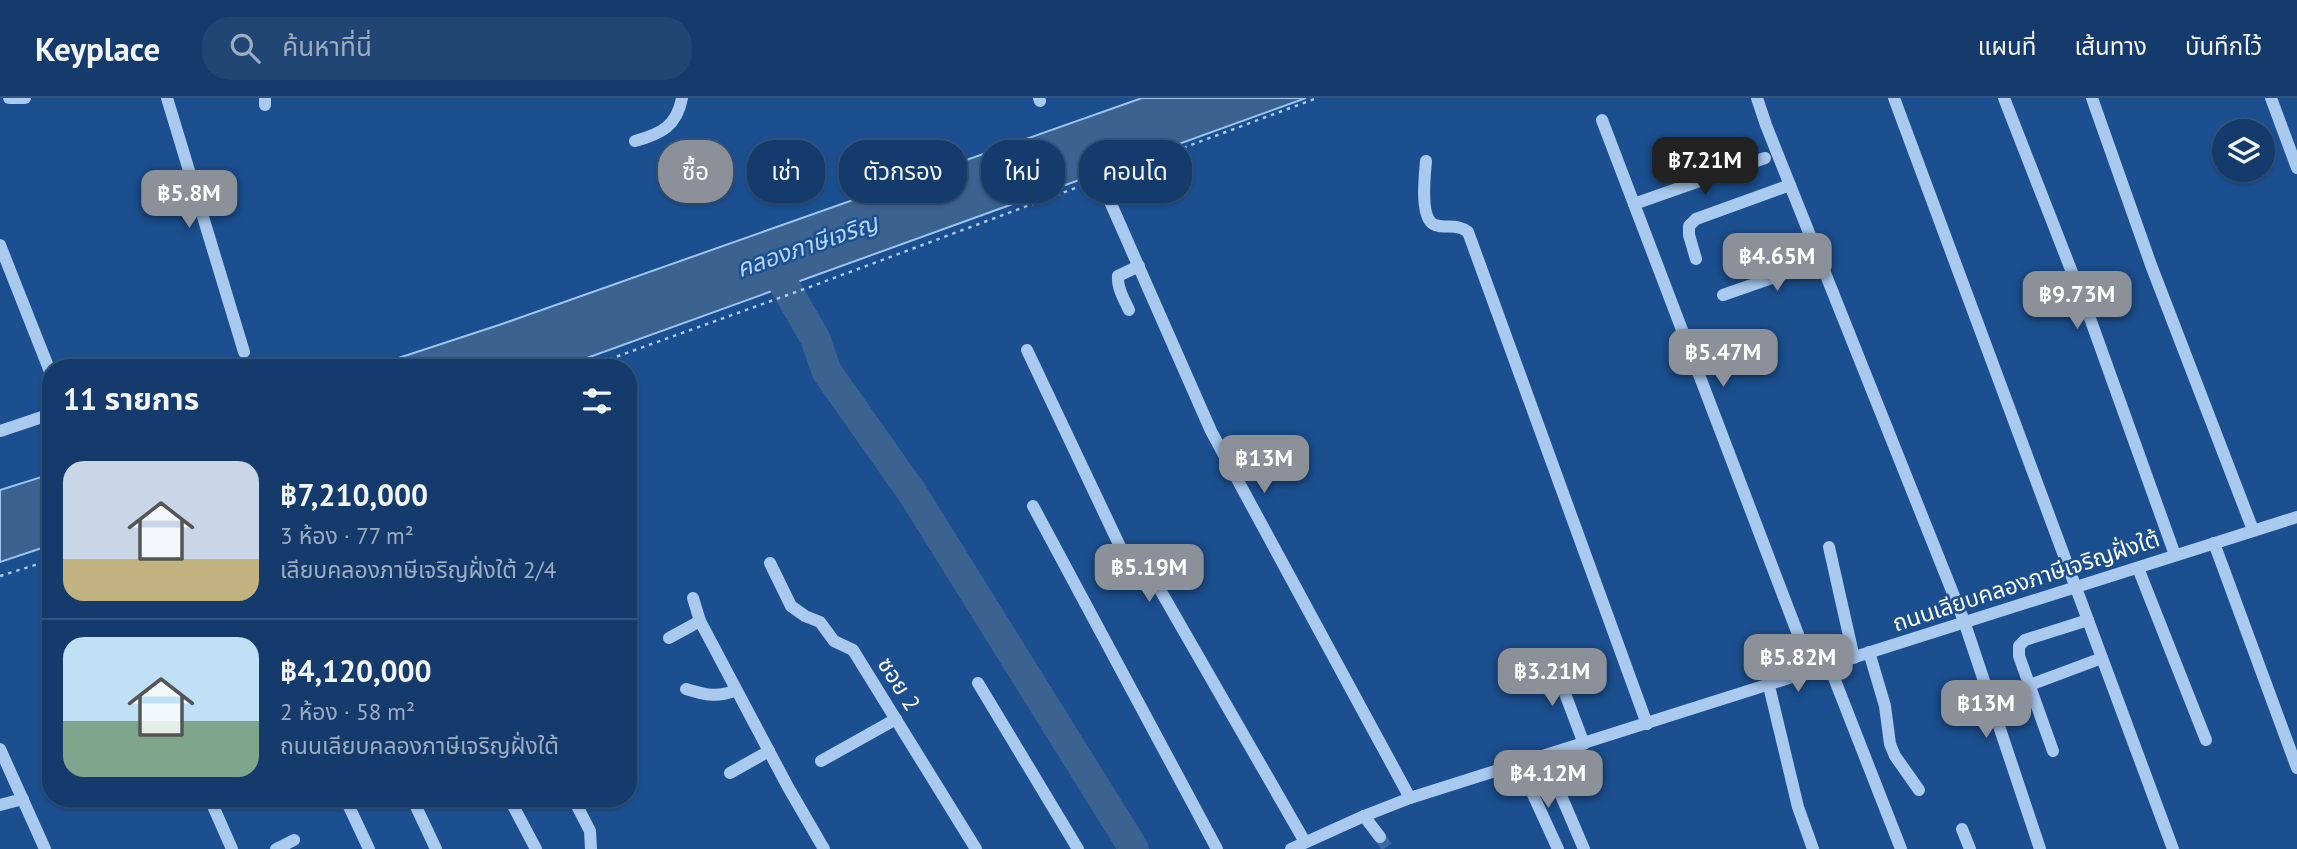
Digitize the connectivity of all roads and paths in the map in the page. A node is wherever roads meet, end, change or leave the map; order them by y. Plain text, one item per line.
1 (9, 98) edge
2 (25, 98) edge
3 (167, 98) edge
4 (682, 98) edge
5 (1317, 98) edge
6 (1757, 98) edge
7 (1894, 98) edge
8 (2004, 98) edge
9 (2092, 98) edge
10 (2271, 98) edge
11 (1602, 120) dead end
12 (635, 142) dead end
13 (1765, 158) dead end
14 (1426, 161) dead end
15 (2297, 168) edge
16 (1790, 185) junction
17 (1111, 203) edge
18 (1634, 204) junction
19 (0, 245) edge
20 (1696, 259) dead end
21 (1820, 261) junction
22 (1139, 266) junction
23 (1723, 295) dead end
24 (1129, 310) dead end
25 (1027, 350) dead end
26 (244, 352) dead end
27 (45, 359) edge
28 (610, 359) edge
29 (42, 417) edge
30 (0, 431) edge
31 (1033, 506) dead end
32 (2297, 517) edge
33 (2253, 530) junction
34 (2214, 543) junction
35 (1829, 547) dead end
36 (2175, 555) junction
37 (770, 562) dead end
38 (42, 563) edge
39 (2138, 568) junction
40 (0, 576) edge
41 (2075, 587) junction
42 (692, 598) dead end
43 (2088, 620) junction
44 (700, 621) junction
45 (1964, 621) junction
46 (669, 638) dead end
47 (1869, 652) junction
48 (1854, 657) junction
49 (2102, 658) junction
50 (1552, 659) dead end
51 (1829, 665) junction
52 (1812, 671) junction
53 (978, 682) dead end
54 (2030, 685) junction
55 (1769, 687) junction
56 (687, 689) dead end
57 (736, 690) junction
58 (896, 719) junction
59 (1647, 724) junction
60 (2206, 740) dead end
61 (1584, 744) junction
62 (0, 749) edge
63 (769, 751) junction
64 (2053, 751) dead end
65 (1545, 758) junction
66 (821, 761) dead end
67 (1519, 764) junction
68 (2297, 768) edge
69 (730, 773) dead end
70 (1919, 790) dead end
71 (1410, 798) junction
72 (23, 799) junction
73 (0, 806) edge
74 (213, 807) edge
75 (349, 807) edge
76 (416, 807) edge
77 (514, 807) edge
78 (578, 807) edge
79 (1364, 816) junction
80 (1962, 829) dead end
81 (1380, 836) tunnel mouth
82 (294, 840) dead end
83 (1305, 842) junction
84 (45, 849) edge
85 (232, 849) edge
86 (276, 849) edge
87 (369, 849) edge
88 (436, 849) edge
89 (536, 849) edge
90 (591, 849) edge
91 (824, 849) edge
92 (976, 849) edge
93 (1077, 849) edge
94 (1217, 849) edge
95 (1291, 849) edge
96 (1558, 849) edge
97 (1584, 849) edge
98 (1813, 849) edge
99 (1901, 849) edge
100 (1970, 849) edge
101 (2040, 849) edge
102 (2173, 849) edge

1 - 2 street
3 - 26 street
4 - 12 street
5 - 28 path
6 - 16 street
7 - 41 street
8 - 36 street
9 - 33 street
10 - 15 street
11 - 18 street
13 - 18 street
14 - 59 street
16 - 20 street
16 - 21 street
17 - 22 street
18 - 52 street
19 - 27 street
21 - 23 street
21 - 45 street
22 - 24 street
22 - 71 street
25 - 83 street
29 - 30 street
31 - 94 street
32 - 33 street, ถนนเลียบคลองภาษีเจริญฝั่งใต้
33 - 34 street, ถนนเลียบคลองภาษีเจริญฝั่งใต้
34 - 36 street, ถนนเลียบคลองภาษีเจริญฝั่งใต้
34 - 68 street
35 - 48 street
36 - 39 street, ถนนเลียบคลองภาษีเจริญฝั่งใต้
37 - 58 street, ซอย 2
38 - 40 path
39 - 41 street, ถนนเลียบคลองภาษีเจริญฝั่งใต้
39 - 60 street
41 - 43 street
41 - 45 street, ถนนเลียบคลองภาษีเจริญฝั่งใต้
42 - 44 street
43 - 49 street
43 - 54 street
44 - 46 street
44 - 57 street
45 - 47 street, ถนนเลียบคลองภาษีเจริญฝั่งใต้
45 - 101 street
47 - 48 street, ถนนเลียบคลองภาษีเจริญฝั่งใต้
47 - 70 street
48 - 51 street, ถนนเลียบคลองภาษีเจริญฝั่งใต้
49 - 54 street
49 - 102 street
50 - 61 street
51 - 52 street, ถนนเลียบคลองภาษีเจริญฝั่งใต้
51 - 99 street
52 - 55 street, ถนนเลียบคลองภาษีเจริญฝั่งใต้
53 - 93 street
54 - 64 street
55 - 59 street, ถนนเลียบคลองภาษีเจริญฝั่งใต้
55 - 98 street
56 - 57 street
57 - 63 street
58 - 66 street
58 - 92 street, ซอย 2
59 - 61 street, ถนนเลียบคลองภาษีเจริญฝั่งใต้
61 - 65 street, ถนนเลียบคลองภาษีเจริญฝั่งใต้
62 - 72 street
63 - 69 street
63 - 91 street
65 - 67 street, ถนนเลียบคลองภาษีเจริญฝั่งใต้
65 - 97 street
67 - 71 street, ถนนเลียบคลองภาษีเจริญฝั่งใต้
67 - 96 street
71 - 79 street, ถนนเลียบคลองภาษีเจริญฝั่งใต้
72 - 73 street
72 - 84 street
74 - 85 street
75 - 87 street
76 - 88 street
77 - 89 street
78 - 90 street
79 - 81 street
79 - 83 street, ถนนเลียบคลองภาษีเจริญฝั่งใต้
80 - 100 street
82 - 86 street
83 - 95 street, ถนนเลียบคลองภาษีเจริญฝั่งใต้

